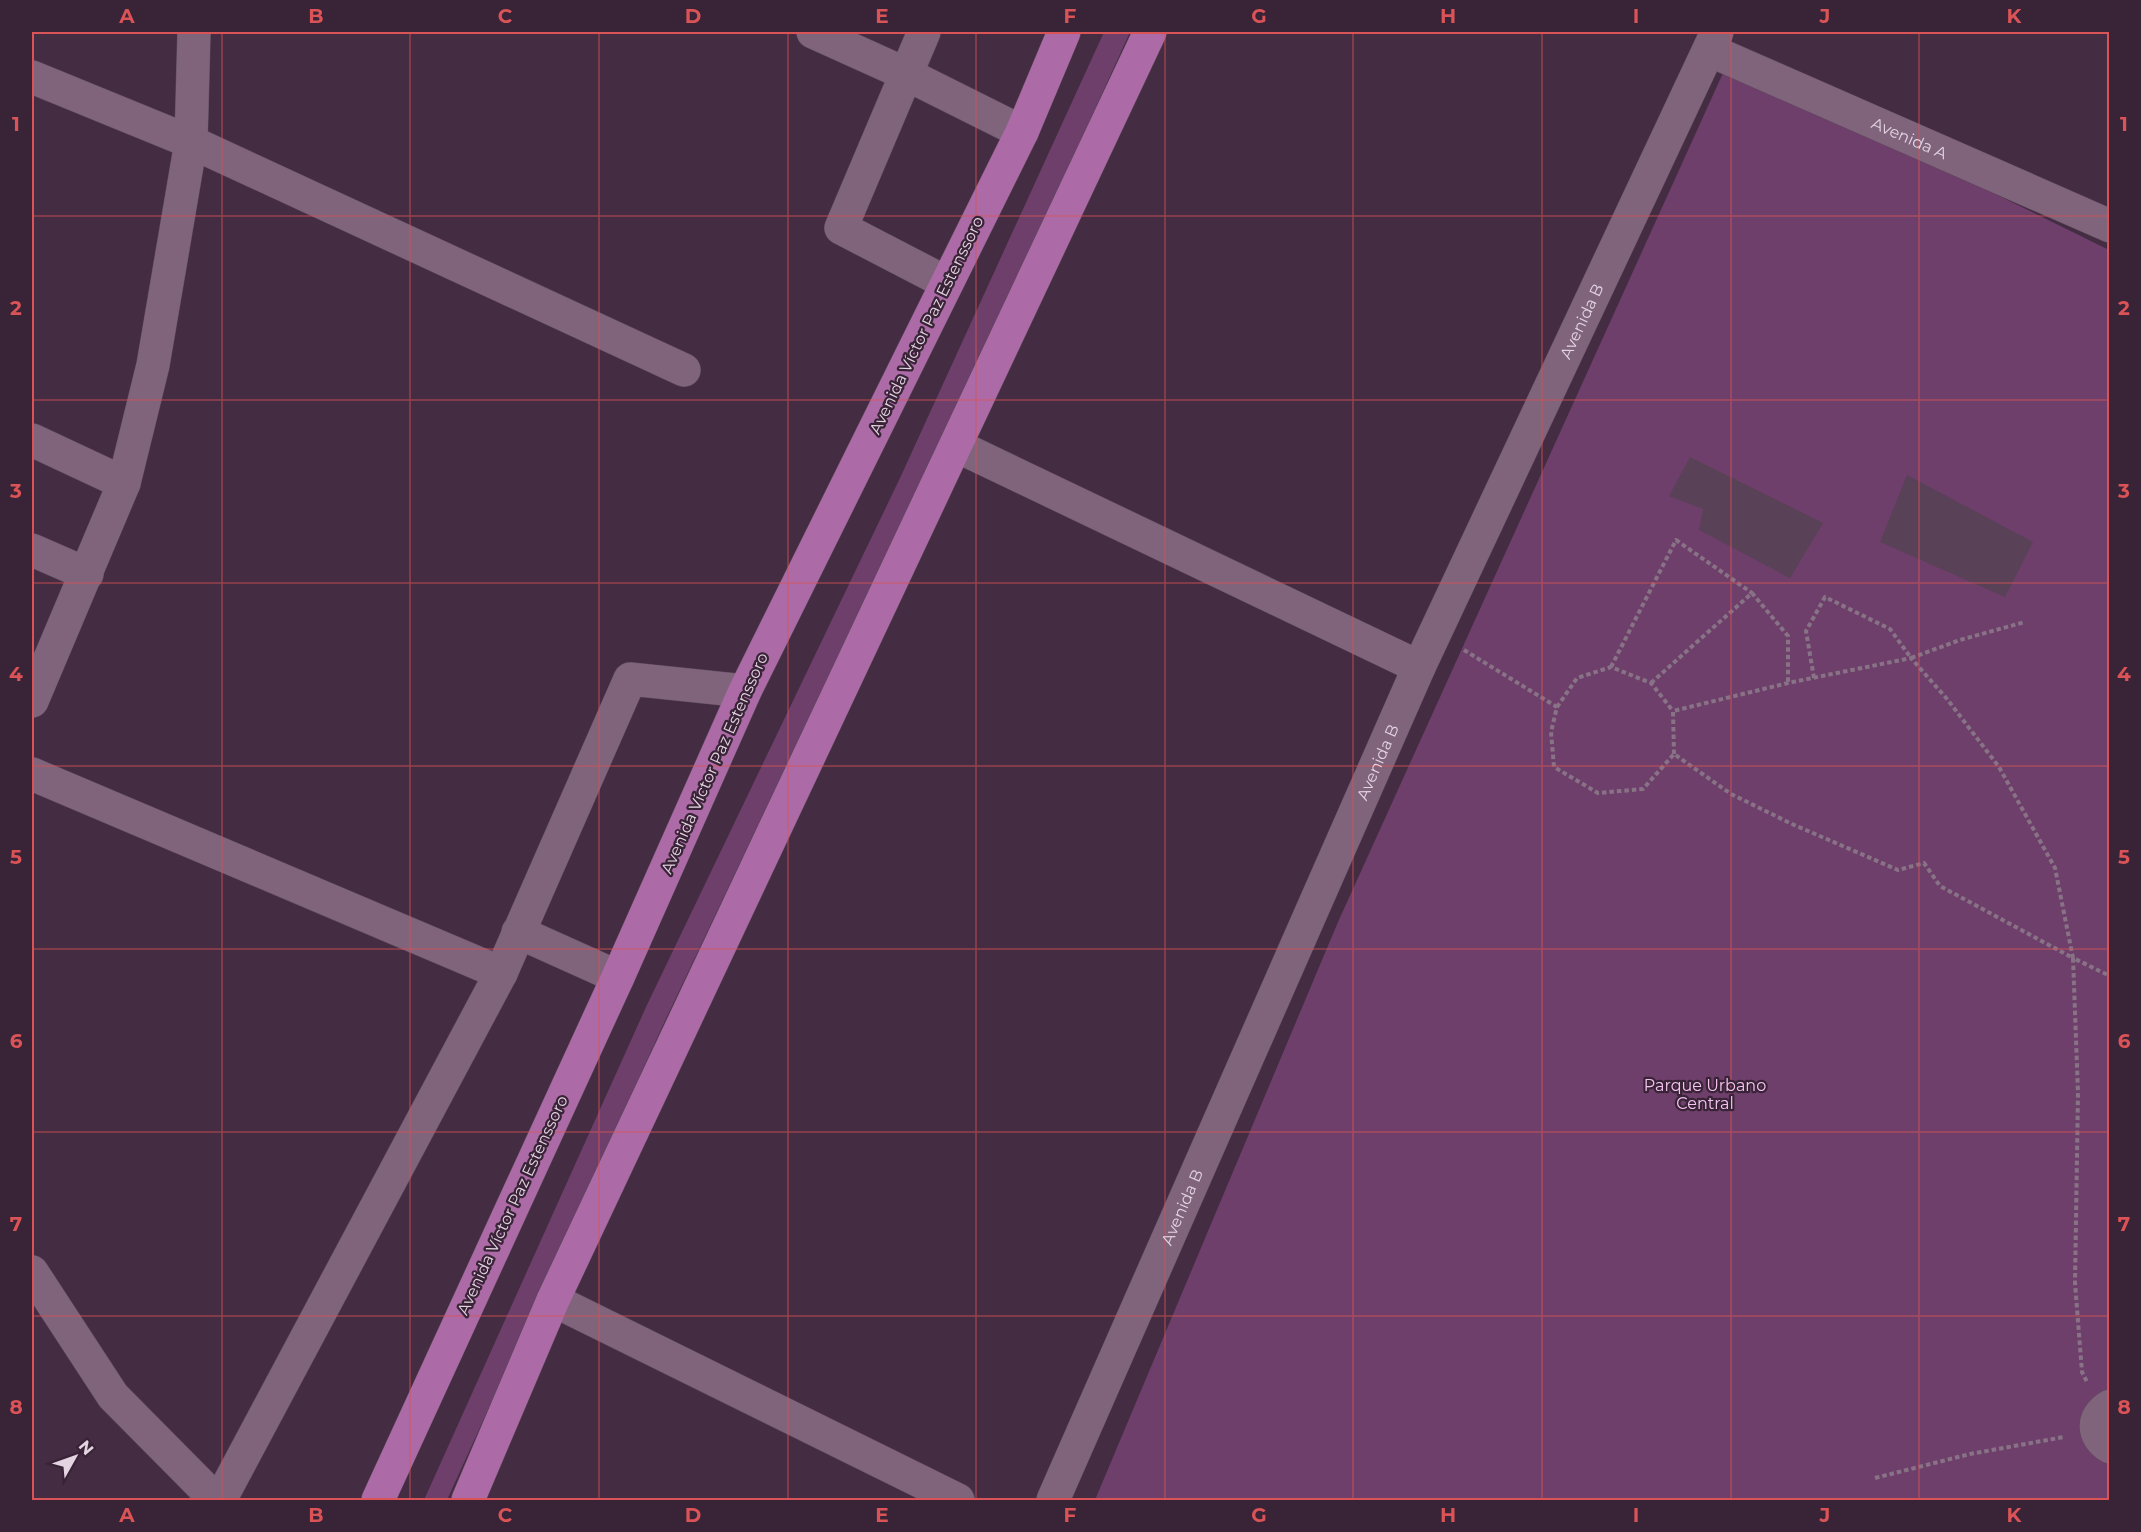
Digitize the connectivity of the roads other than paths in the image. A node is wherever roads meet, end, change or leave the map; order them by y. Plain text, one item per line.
1 (194, 32) edge
2 (813, 32) edge
3 (924, 32) edge
4 (1064, 32) edge
5 (1150, 32) edge
6 (1713, 41) edge
7 (906, 74) junction
8 (32, 76) edge
9 (1022, 132) junction
10 (191, 142) junction
11 (2109, 226) edge
12 (947, 283) junction
13 (684, 370) dead end
14 (32, 440) edge
15 (957, 446) junction
16 (124, 483) junction
17 (32, 550) edge
18 (87, 574) junction
19 (1419, 667) junction
20 (745, 691) junction
21 (32, 701) edge
22 (32, 774) edge
23 (519, 932) junction
24 (501, 973) junction
25 (618, 977) junction
26 (32, 1272) edge
27 (553, 1300) junction
28 (218, 1500) edge
29 (378, 1500) edge
30 (468, 1500) edge
31 (958, 1500) edge
32 (1053, 1500) edge

1 - 10 street
2 - 7 street
3 - 7 street
4 - 9 highway, Avenida Víctor Paz Estenssoro
5 - 15 highway
6 - 11 street, Avenida A
6 - 19 street, Avenida B
7 - 9 street
7 - 12 street
8 - 10 street
9 - 12 highway, Avenida Víctor Paz Estenssoro
10 - 13 street
10 - 16 street
12 - 20 highway, Avenida Víctor Paz Estenssoro
14 - 16 street
15 - 19 street
15 - 27 highway
16 - 18 street
17 - 18 street
18 - 21 street
19 - 32 street, Avenida B
20 - 23 street
20 - 25 highway, Avenida Víctor Paz Estenssoro
22 - 24 street
23 - 24 street
23 - 25 street
24 - 28 street
25 - 29 highway, Avenida Víctor Paz Estenssoro
26 - 28 street
27 - 30 highway
27 - 31 street

